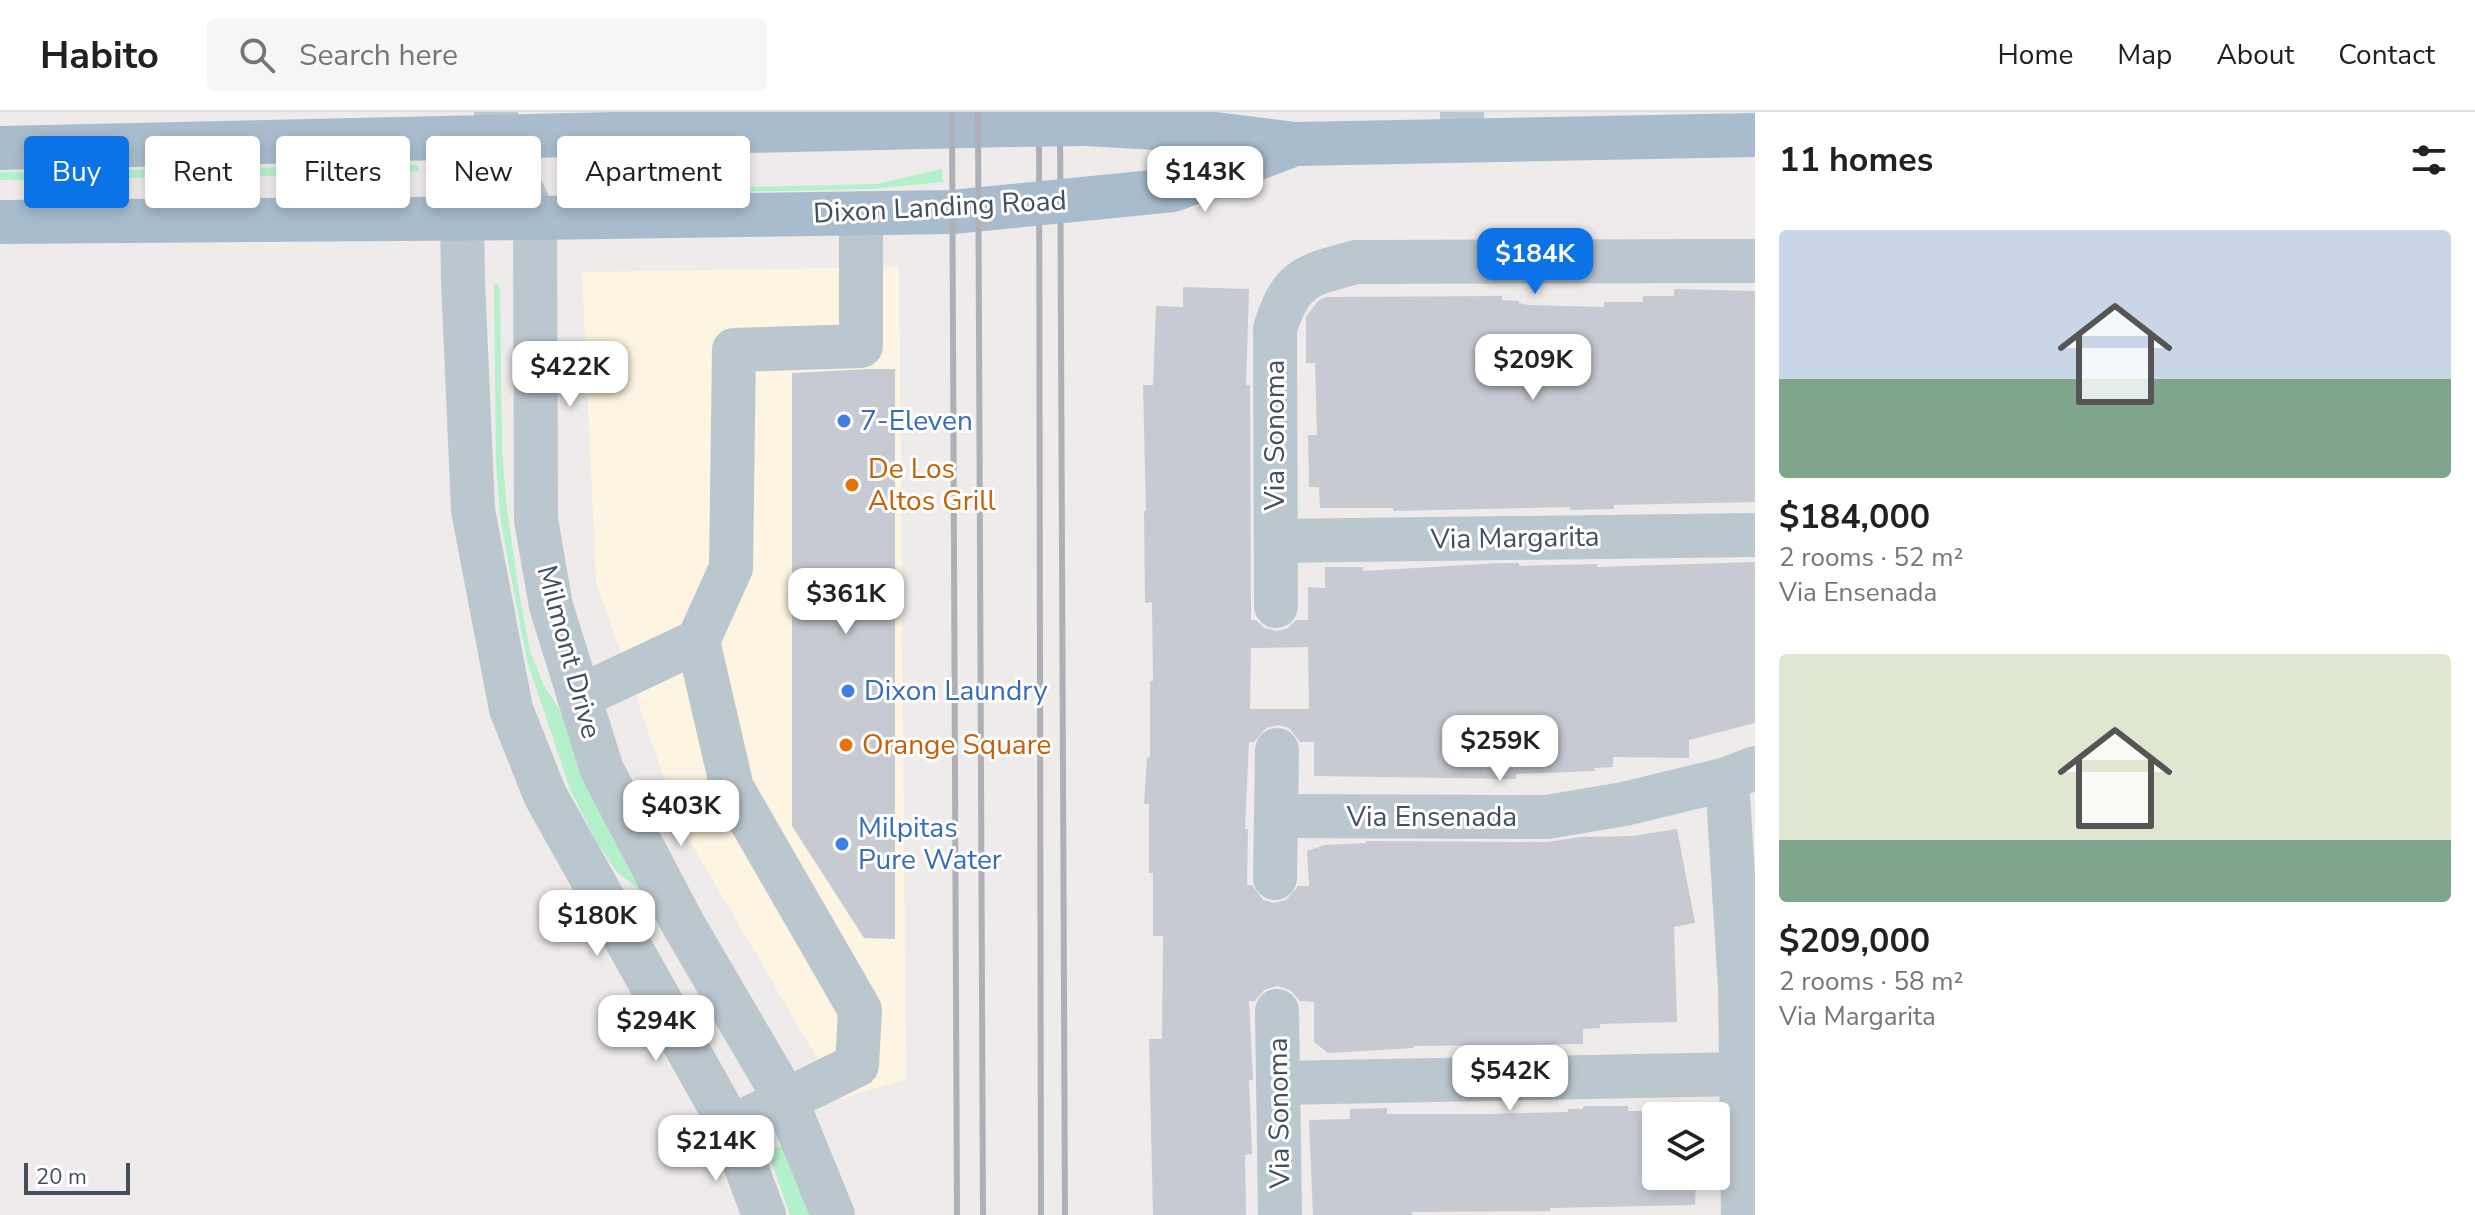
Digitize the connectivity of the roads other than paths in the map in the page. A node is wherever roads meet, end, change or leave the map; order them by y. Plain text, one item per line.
1 (863, 120) edge
2 (496, 124) edge
3 (1441, 126) edge
4 (1727, 127) edge
5 (1296, 144) junction
6 (0, 148) edge
7 (861, 213) junction
8 (535, 218) junction
9 (462, 219) junction
10 (0, 222) edge
11 (1755, 261) edge
12 (1755, 535) edge
13 (1276, 541) junction
14 (1276, 606) dead end
15 (698, 641) junction
16 (579, 697) junction
17 (1277, 750) dead end
18 (1741, 773) edge
19 (1277, 816) junction
20 (1275, 878) dead end
21 (1747, 986) edge
22 (1277, 1011) dead end
23 (1741, 1074) junction
24 (1279, 1083) junction
25 (786, 1100) junction
26 (731, 1127) junction
27 (764, 1215) edge
28 (833, 1215) edge
29 (1280, 1215) edge
30 (1743, 1215) edge

1 - 2 main road, Dixon Landing Road
1 - 5 main road, Dixon Landing Road, bridge
2 - 6 main road, Dixon Landing Road
2 - 8 street, Milmont Drive
2 - 9 street
3 - 4 main road, Dixon Landing Road
3 - 5 main road, Dixon Landing Road
5 - 7 main road, Dixon Landing Road, bridge
7 - 8 main road, Dixon Landing Road
7 - 15 street
8 - 9 main road, Dixon Landing Road
8 - 16 street, Milmont Drive
9 - 10 main road, Dixon Landing Road
9 - 26 street
11 - 13 street, Via Sonoma
12 - 13 street, Via Margarita
13 - 14 street, Via Sonoma
15 - 16 street
15 - 25 street
16 - 25 street, Milmont Drive
17 - 19 street
18 - 19 street, Via Ensenada
18 - 21 street
19 - 20 street
21 - 23 street
22 - 24 street, Via Sonoma
23 - 24 street
23 - 30 street
24 - 29 street, Via Sonoma
25 - 26 street
25 - 28 street, Milmont Drive
26 - 27 street

